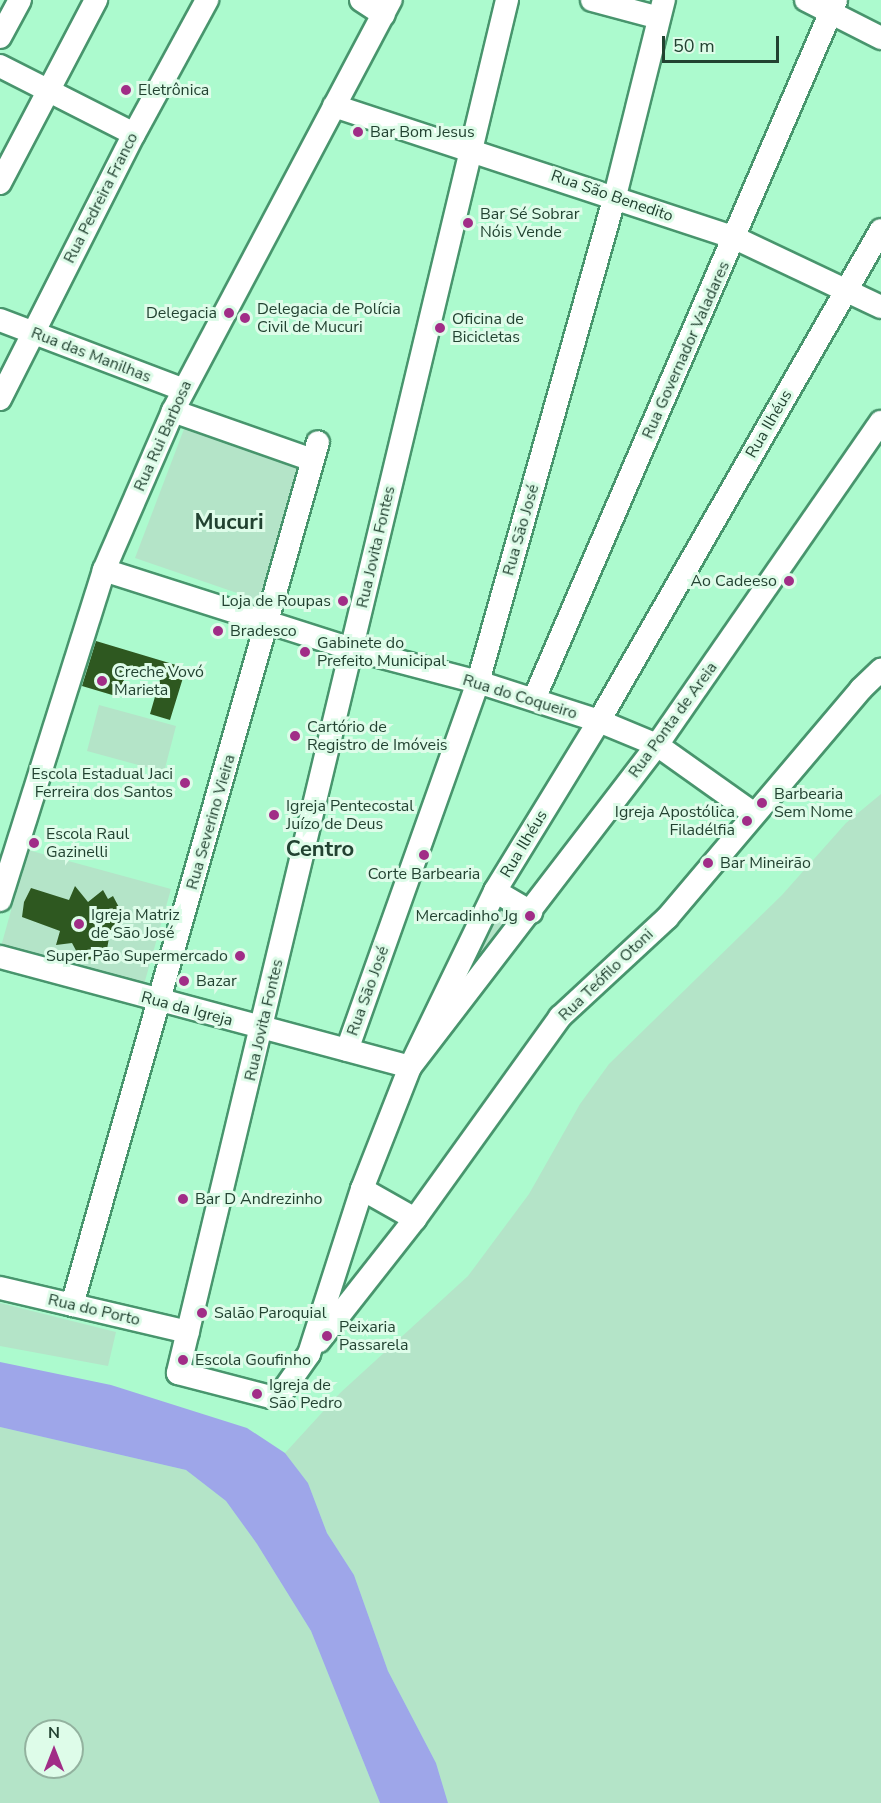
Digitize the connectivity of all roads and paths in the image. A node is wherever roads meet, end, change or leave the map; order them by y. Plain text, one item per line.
1 (20, 0) edge
2 (96, 0) edge
3 (207, 0) edge
4 (361, 0) edge
5 (507, 0) edge
6 (592, 0) edge
7 (806, 0) edge
8 (833, 6) edge
9 (388, 8) edge
10 (662, 9) edge
11 (0, 37) edge
12 (881, 38) edge
13 (0, 66) edge
14 (48, 89) junction
15 (334, 106) junction
16 (134, 134) junction
17 (470, 149) junction
18 (0, 183) edge
19 (615, 196) junction
20 (881, 230) edge
21 (735, 238) junction
22 (846, 291) junction
23 (881, 307) edge
24 (0, 320) edge
25 (32, 333) junction
26 (182, 389) junction
27 (0, 399) edge
28 (172, 411) junction
29 (881, 422) edge
30 (104, 570) junction
31 (267, 623) junction
32 (352, 650) junction
33 (881, 670) edge
34 (478, 682) junction
35 (534, 699) junction
36 (599, 721) junction
37 (657, 745) junction
38 (753, 814) junction
39 (4, 866) edge
40 (495, 891) junction
41 (0, 900) edge
42 (531, 912) junction
43 (0, 957) edge
44 (159, 1002) junction
45 (262, 1029) junction
46 (346, 1050) junction
47 (410, 1067) junction
48 (362, 1189) junction
49 (415, 1218) junction
50 (0, 1288) edge
51 (72, 1305) junction
52 (188, 1332) junction
53 (309, 1354) junction
54 (178, 1373) joint

1 - 11 street
2 - 14 street
3 - 16 street, Rua Pedreira Franco
4 - 9 street
5 - 17 street, Rua Jovita Fontes
6 - 10 street
7 - 8 street
8 - 12 street
8 - 21 street, Rua Governador Valadares
9 - 15 street, Rua Rui Barbosa
10 - 19 street, Rua São José
13 - 14 street
14 - 16 street
14 - 18 street
15 - 17 street, Rua São Benedito
15 - 26 street, Rua Rui Barbosa
16 - 25 street, Rua Pedreira Franco
17 - 19 street, Rua São Benedito
17 - 32 street, Rua Jovita Fontes
19 - 21 street, Rua São Benedito
19 - 34 street, Rua São José
20 - 22 street, Rua Ilhéus
21 - 22 street, Rua São Benedito
21 - 35 street, Rua Governador Valadares
22 - 23 street, Rua São Benedito
22 - 36 street, Rua Ilhéus
24 - 25 street, Rua das Manilhas
25 - 26 street, Rua das Manilhas
25 - 27 street, Rua Pedreira Franco
26 - 28 street, Rua Rui Barbosa
28 - 30 street, Rua Rui Barbosa
28 - 31 street, Rua Severino Vieira
29 - 37 street, Rua Ponta de Areia
30 - 31 street, Rua do Coqueiro
30 - 39 street, Rua Rui Barbosa
31 - 32 street, Rua do Coqueiro
31 - 44 street, Rua Severino Vieira
32 - 34 street, Rua do Coqueiro
32 - 45 street, Rua Jovita Fontes
33 - 38 street, Rua Teófilo Otoni
34 - 35 street, Rua do Coqueiro
34 - 46 street, Rua São José
35 - 36 street, Rua do Coqueiro
36 - 37 street, Rua do Coqueiro
36 - 40 street, Rua Ilhéus
37 - 38 street, Rua do Coqueiro
37 - 42 street, Rua Ponta de Areia
38 - 49 street, Rua Teófilo Otoni
39 - 41 street, Rua Rui Barbosa
40 - 42 street
40 - 47 street, Rua Ilhéus
42 - 47 street, Rua Ponta de Areia
43 - 44 street, Rua da Igreja
44 - 45 street, Rua da Igreja
44 - 51 street, Rua Severino Vieira
45 - 46 street, Rua da Igreja
45 - 52 street, Rua Jovita Fontes
46 - 47 street, Rua da Igreja
47 - 48 street, Rua Ilhéus
48 - 49 street
48 - 53 street, Rua Ilhéus
49 - 53 street, Rua Teófilo Otoni
50 - 51 street, Rua do Porto
51 - 52 street, Rua do Porto
52 - 54 street, Rua Jovita Fontes
53 - 54 street, Rua Ilhéus

